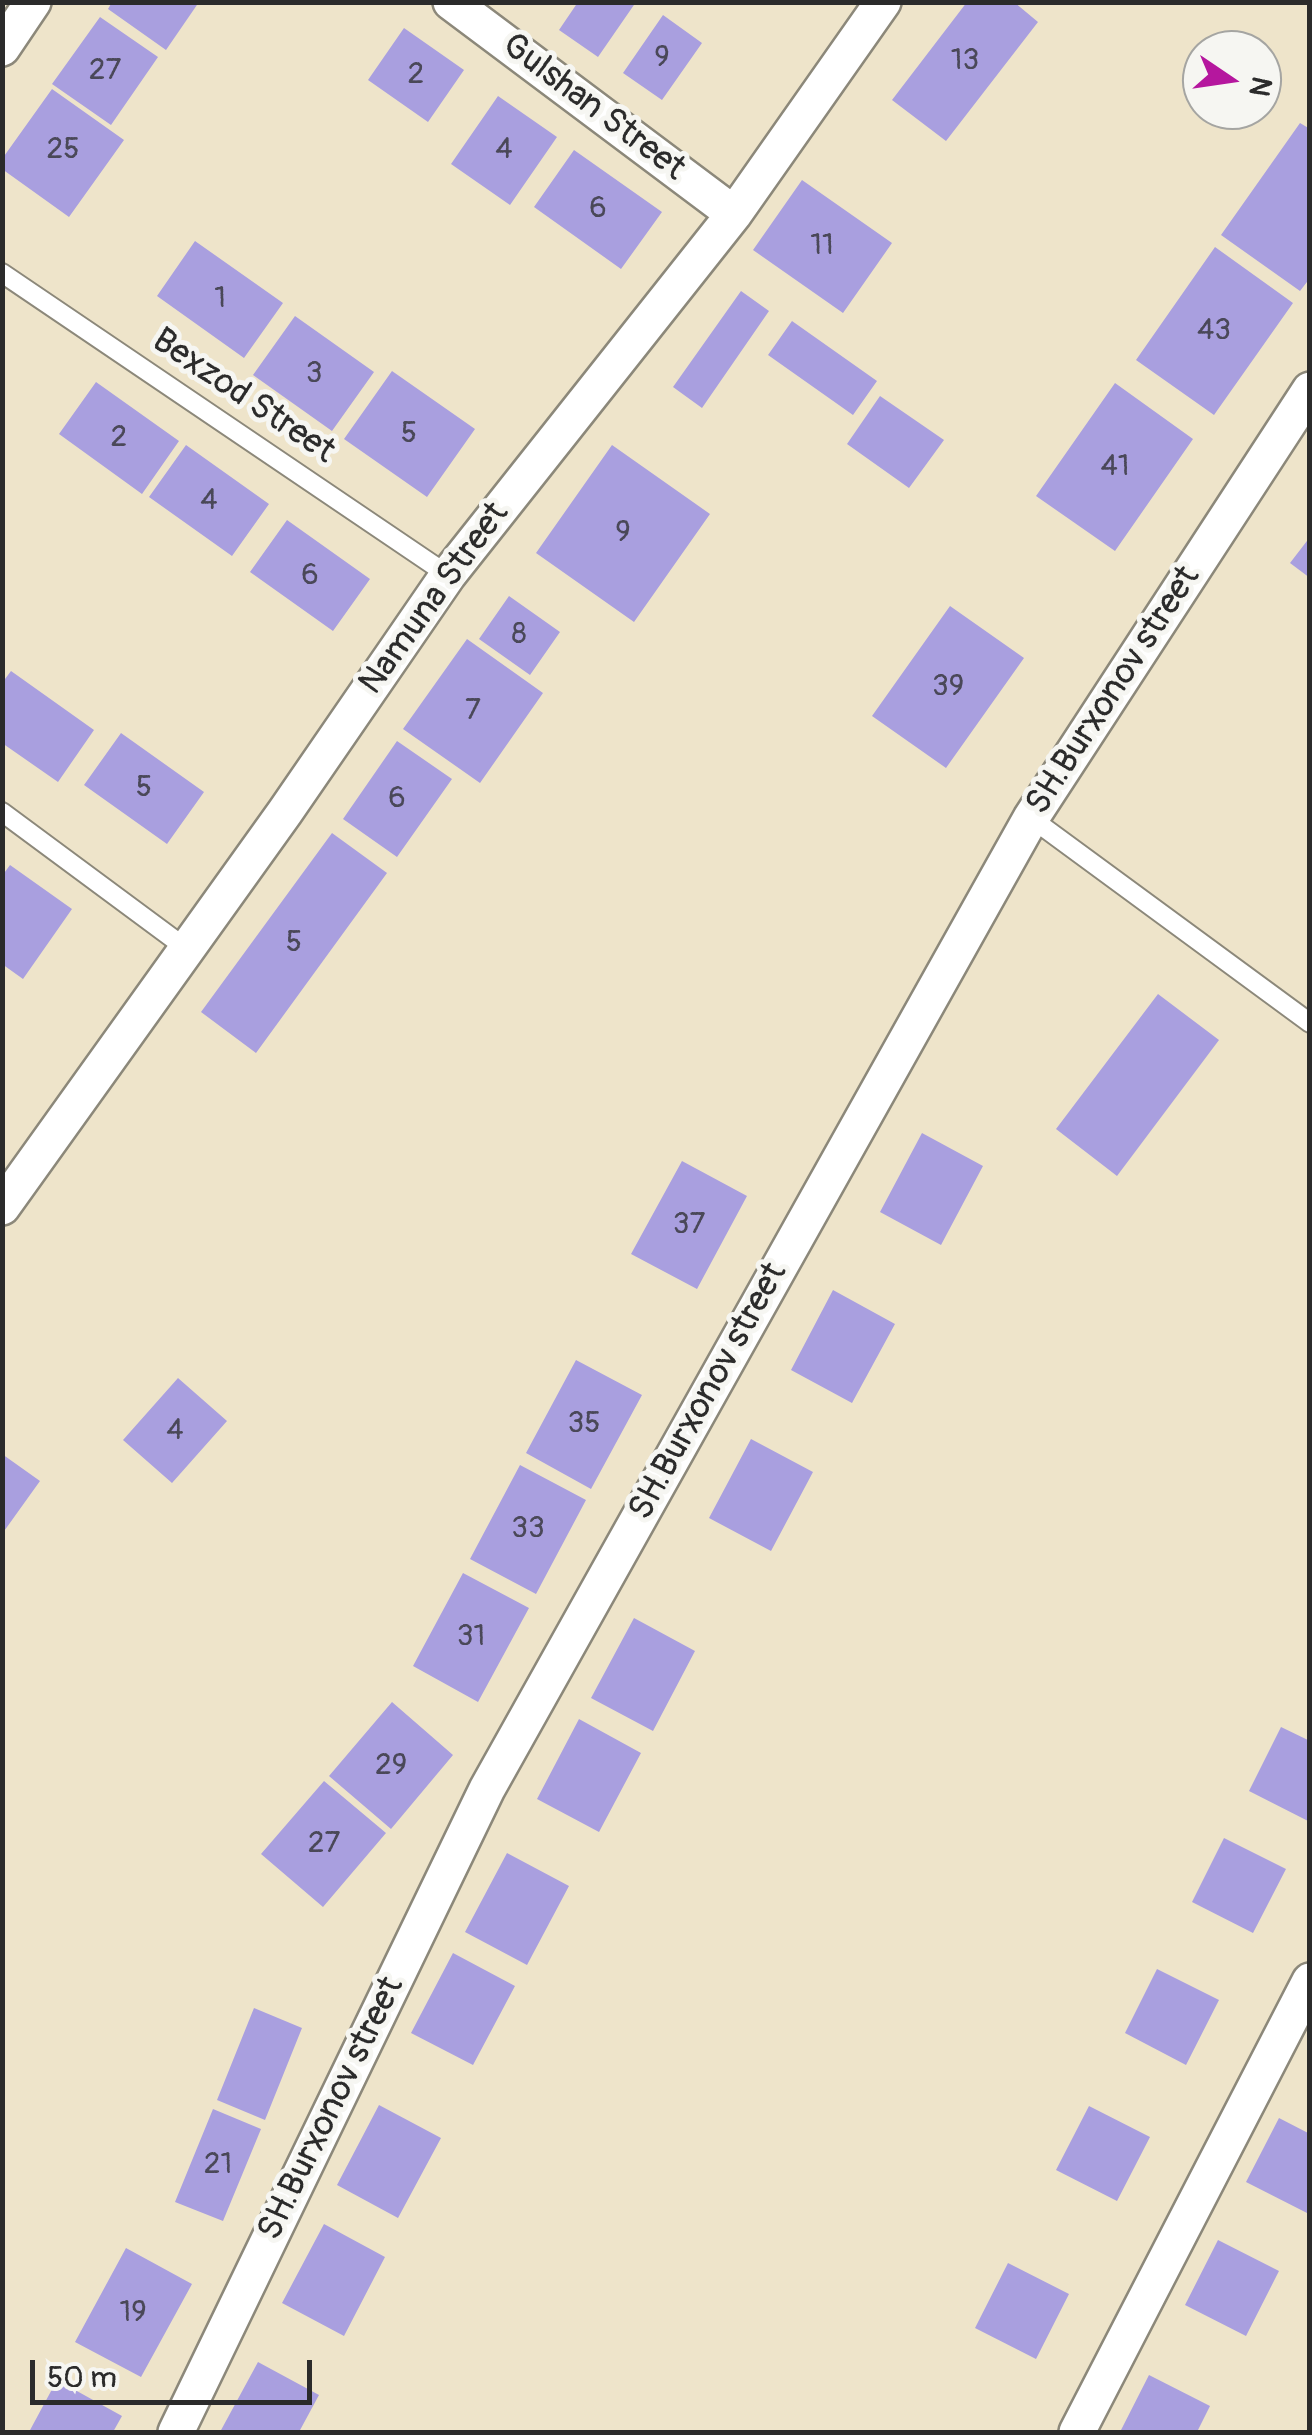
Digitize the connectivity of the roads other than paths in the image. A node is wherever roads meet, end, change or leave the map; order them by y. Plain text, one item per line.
1 (33, 2) edge
2 (452, 2) edge
3 (884, 2) edge
4 (2, 48) edge
5 (734, 214) junction
6 (2, 273) edge
7 (1310, 390) edge
8 (448, 575) junction
9 (2, 812) edge
10 (1031, 818) junction
11 (187, 949) junction
12 (1310, 1023) edge
13 (2, 1207) edge
14 (1310, 1981) edge
15 (176, 2432) edge
16 (1077, 2432) edge

1 - 4 street
2 - 5 street, Gulshan Street
3 - 5 street, Namuna Street
5 - 8 street, Namuna Street
6 - 8 lane, Bexzod Street
7 - 10 street, SH.Burxonov street
8 - 11 street, Namuna Street
9 - 11 lane
10 - 12 lane
10 - 15 street, SH.Burxonov street
11 - 13 street, Namuna Street
14 - 16 street

